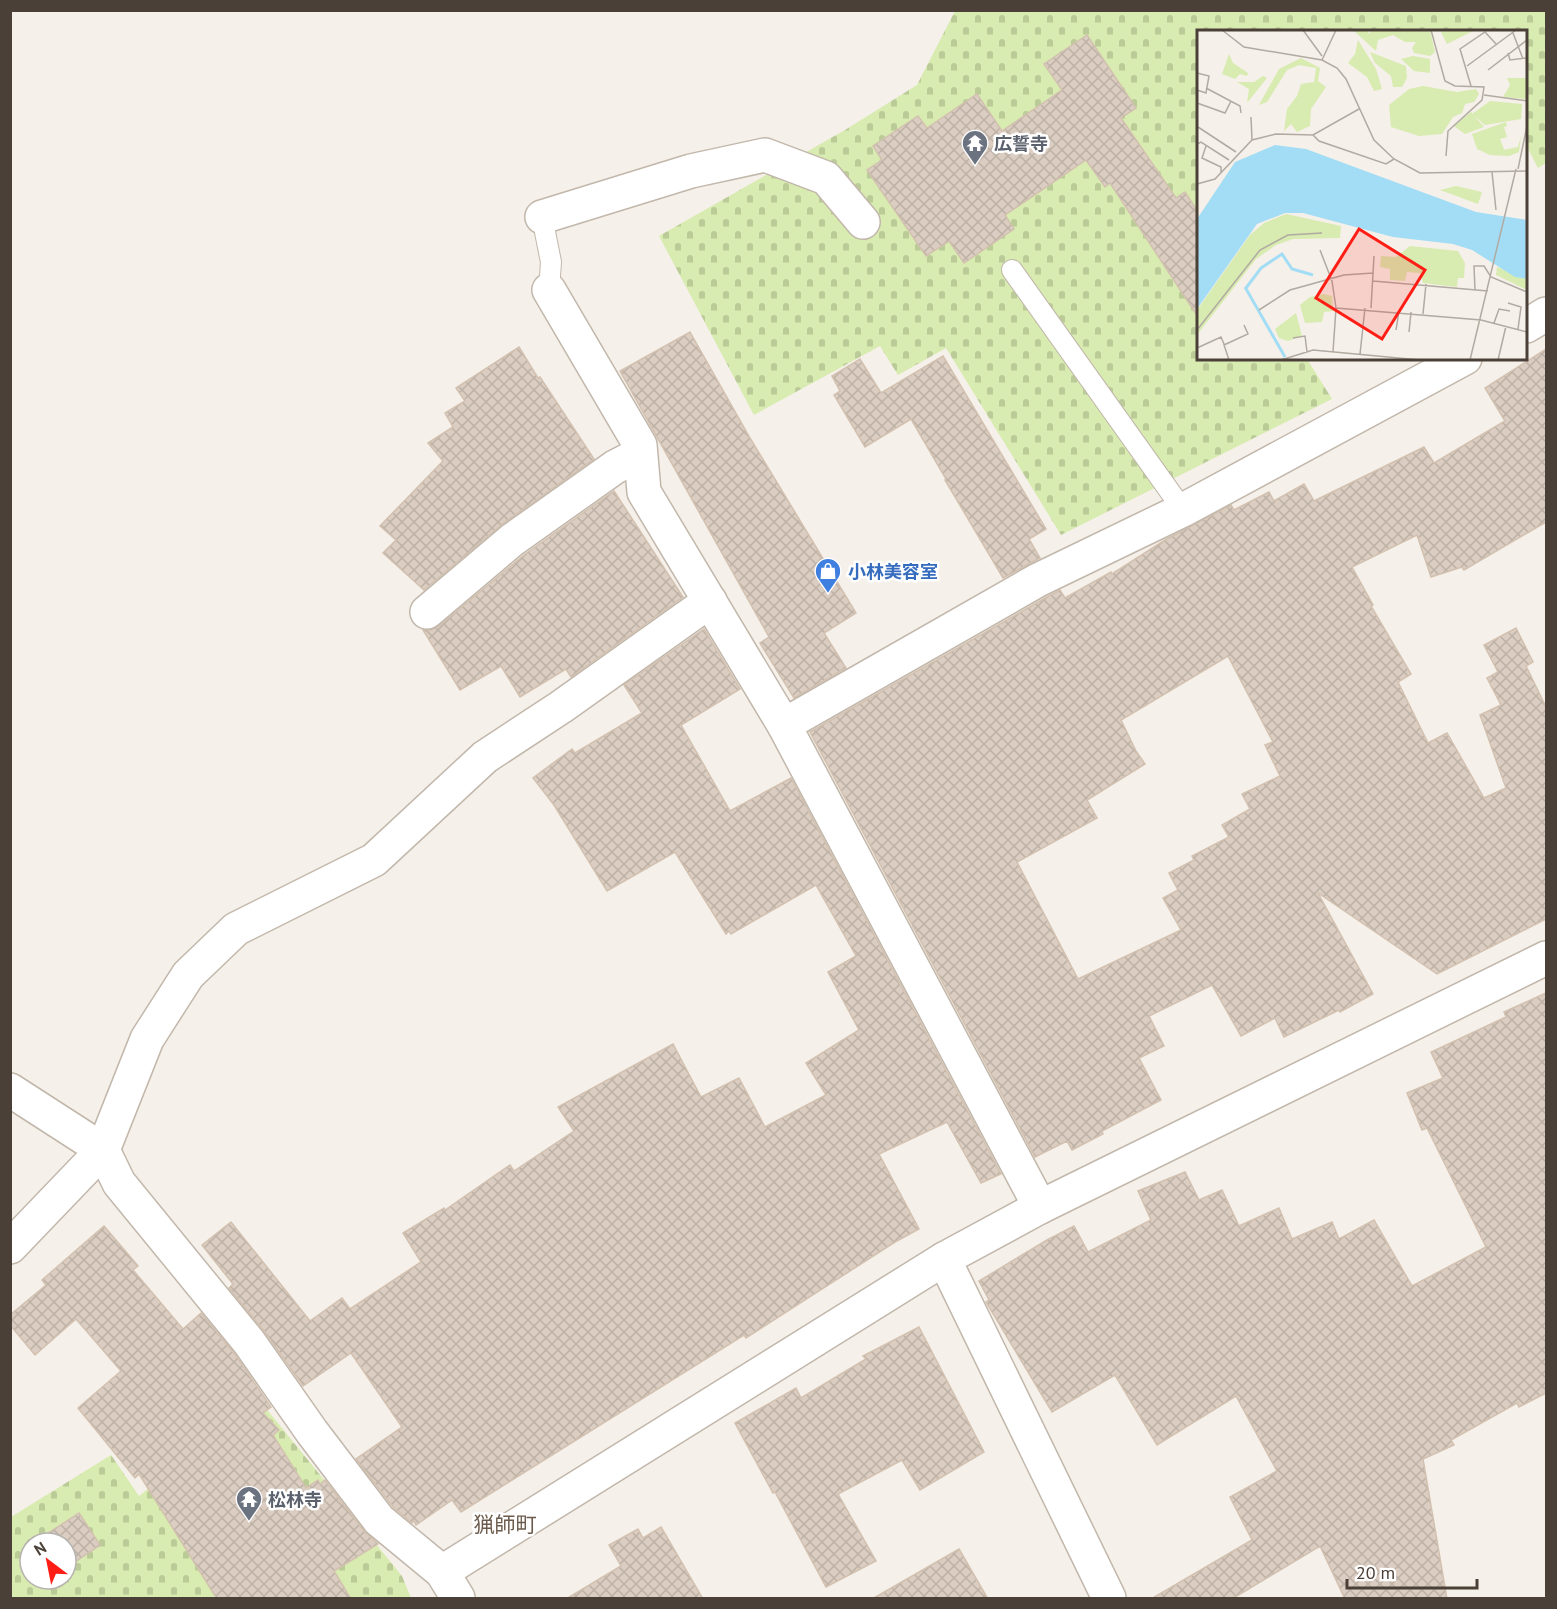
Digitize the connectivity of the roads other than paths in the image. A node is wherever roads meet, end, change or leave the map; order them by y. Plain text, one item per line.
1 (542, 217) joint
2 (862, 222) dead end
3 (1012, 270) dead end
4 (549, 290) joint
5 (1546, 314) edge
6 (1527, 325) edge
7 (1462, 360) edge
8 (640, 454) junction
9 (1184, 510) junction
10 (710, 601) junction
11 (428, 612) dead end
12 (784, 725) junction
13 (1543, 969) edge
14 (10, 1090) edge
15 (103, 1150) junction
16 (1040, 1207) junction
17 (10, 1247) edge
18 (944, 1259) junction
19 (450, 1585) edge
20 (1109, 1599) edge

1 - 2 street
1 - 4 lane
3 - 9 lane
4 - 8 street
5 - 6 street
7 - 9 street
8 - 10 street
8 - 11 street
9 - 12 street
10 - 12 street
10 - 15 street
12 - 16 street
13 - 16 street
14 - 15 street
15 - 17 street
15 - 19 street
16 - 18 street
18 - 19 street
18 - 20 street

